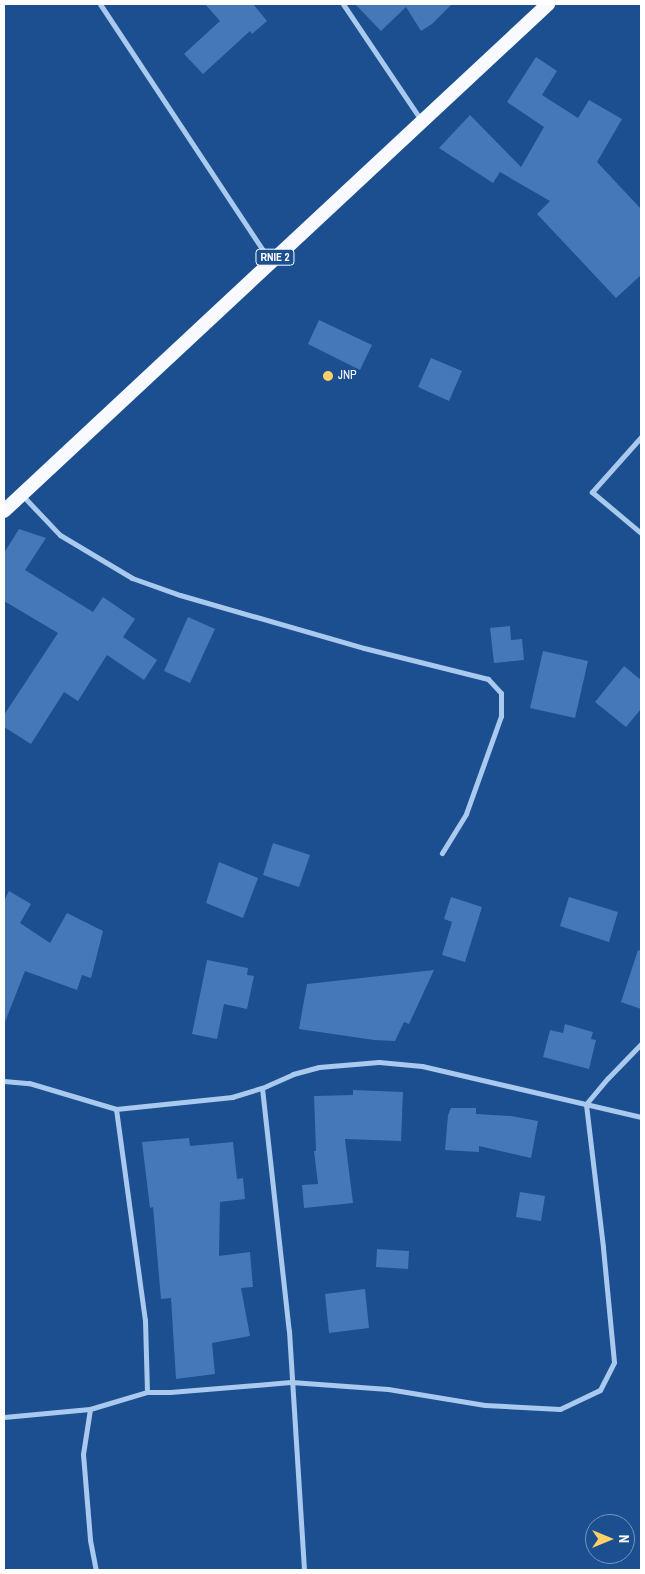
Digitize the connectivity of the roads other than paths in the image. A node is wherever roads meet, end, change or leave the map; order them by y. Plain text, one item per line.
1 (100, 4) edge
2 (343, 4) edge
3 (548, 4) edge
4 (422, 120) junction
5 (270, 262) junction
6 (641, 437) edge
7 (22, 495) junction
8 (4, 511) edge
9 (641, 533) edge
10 (442, 853) dead end
11 (641, 1044) edge
12 (4, 1081) edge
13 (262, 1088) junction
14 (586, 1104) junction
15 (116, 1109) junction
16 (641, 1117) edge
17 (291, 1382) junction
18 (147, 1392) junction
19 (90, 1409) junction
20 (4, 1417) edge
21 (96, 1570) edge
22 (304, 1570) edge

1 - 5 street
2 - 4 street
3 - 4 highway, RNIE 2 / RNIE 2
4 - 5 highway, RNIE 2 / RNIE 2
5 - 7 highway, RNIE 2 / RNIE 2
6 - 9 street
7 - 8 highway, RNIE 2 / RNIE 2
7 - 10 street
11 - 14 street
12 - 15 street
13 - 14 street
13 - 15 street
13 - 17 street
14 - 16 street
14 - 17 street
15 - 18 street
17 - 18 street
17 - 22 street
18 - 19 street
19 - 20 street
19 - 21 street

